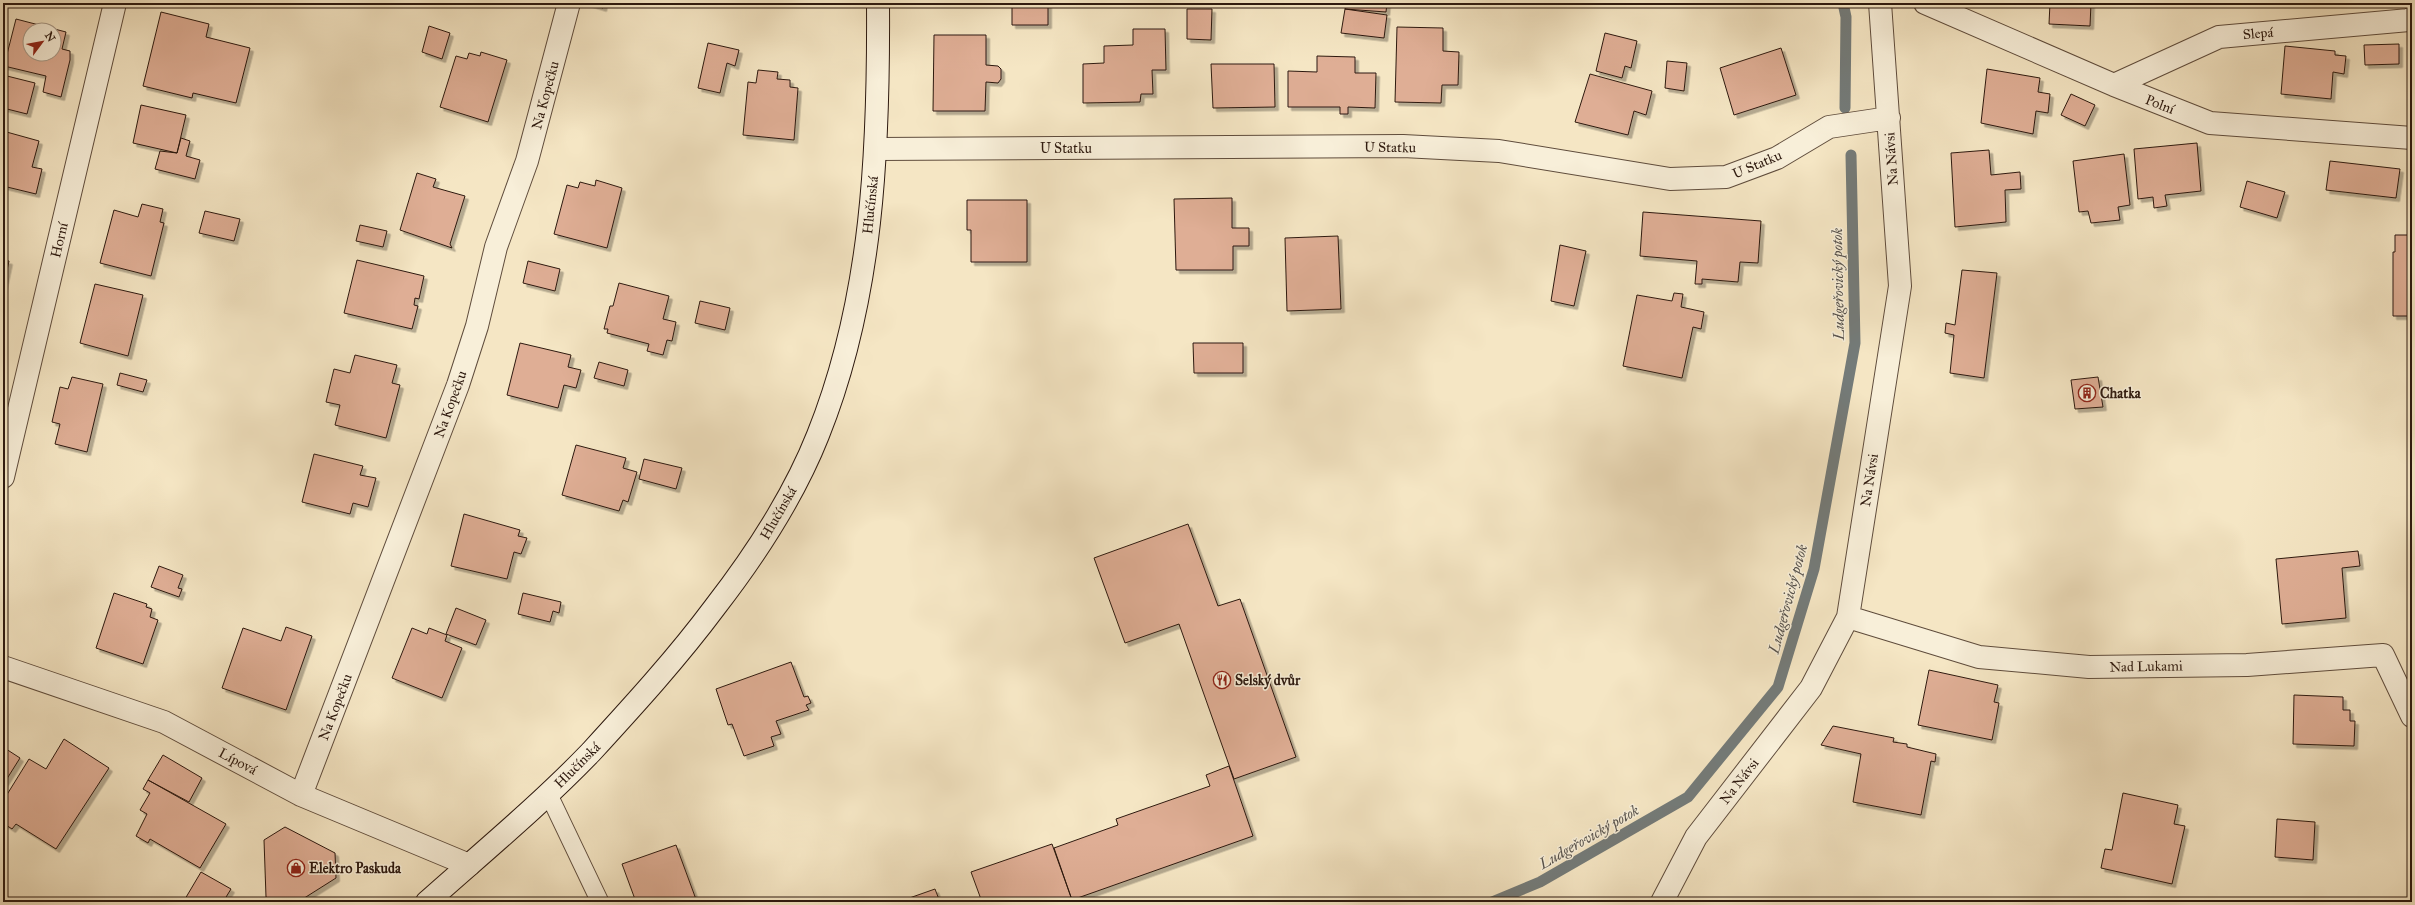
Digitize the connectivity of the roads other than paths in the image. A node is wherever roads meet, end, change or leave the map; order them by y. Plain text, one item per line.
1 (116, 3) edge
2 (569, 3) edge
3 (878, 3) edge
4 (1880, 3) edge
5 (1925, 3) edge
6 (2412, 18) edge
7 (2114, 85) junction
8 (1889, 118) junction
9 (2412, 138) edge
10 (877, 149) junction
11 (3, 477) edge
12 (1848, 617) junction
13 (3, 667) edge
14 (2412, 716) edge
15 (548, 793) junction
16 (302, 796) junction
17 (469, 865) junction
18 (427, 902) edge
19 (600, 902) edge
20 (1662, 902) edge

1 - 11 street, Horní
2 - 16 street, Na Kopečku
3 - 10 street, Hlučínská
4 - 8 street, Na Návsi
5 - 7 street, Polní
6 - 7 street, Slepá
7 - 9 street, Polní
8 - 10 street, U Statku
8 - 12 street, Na Návsi
10 - 15 street, Hlučínská
12 - 14 street, Nad Lukami
12 - 20 street, Na Návsi
13 - 16 street, Lípová
15 - 17 street, Hlučínská
15 - 19 lane
16 - 17 street, Lípová
17 - 18 street, Hlučínská

